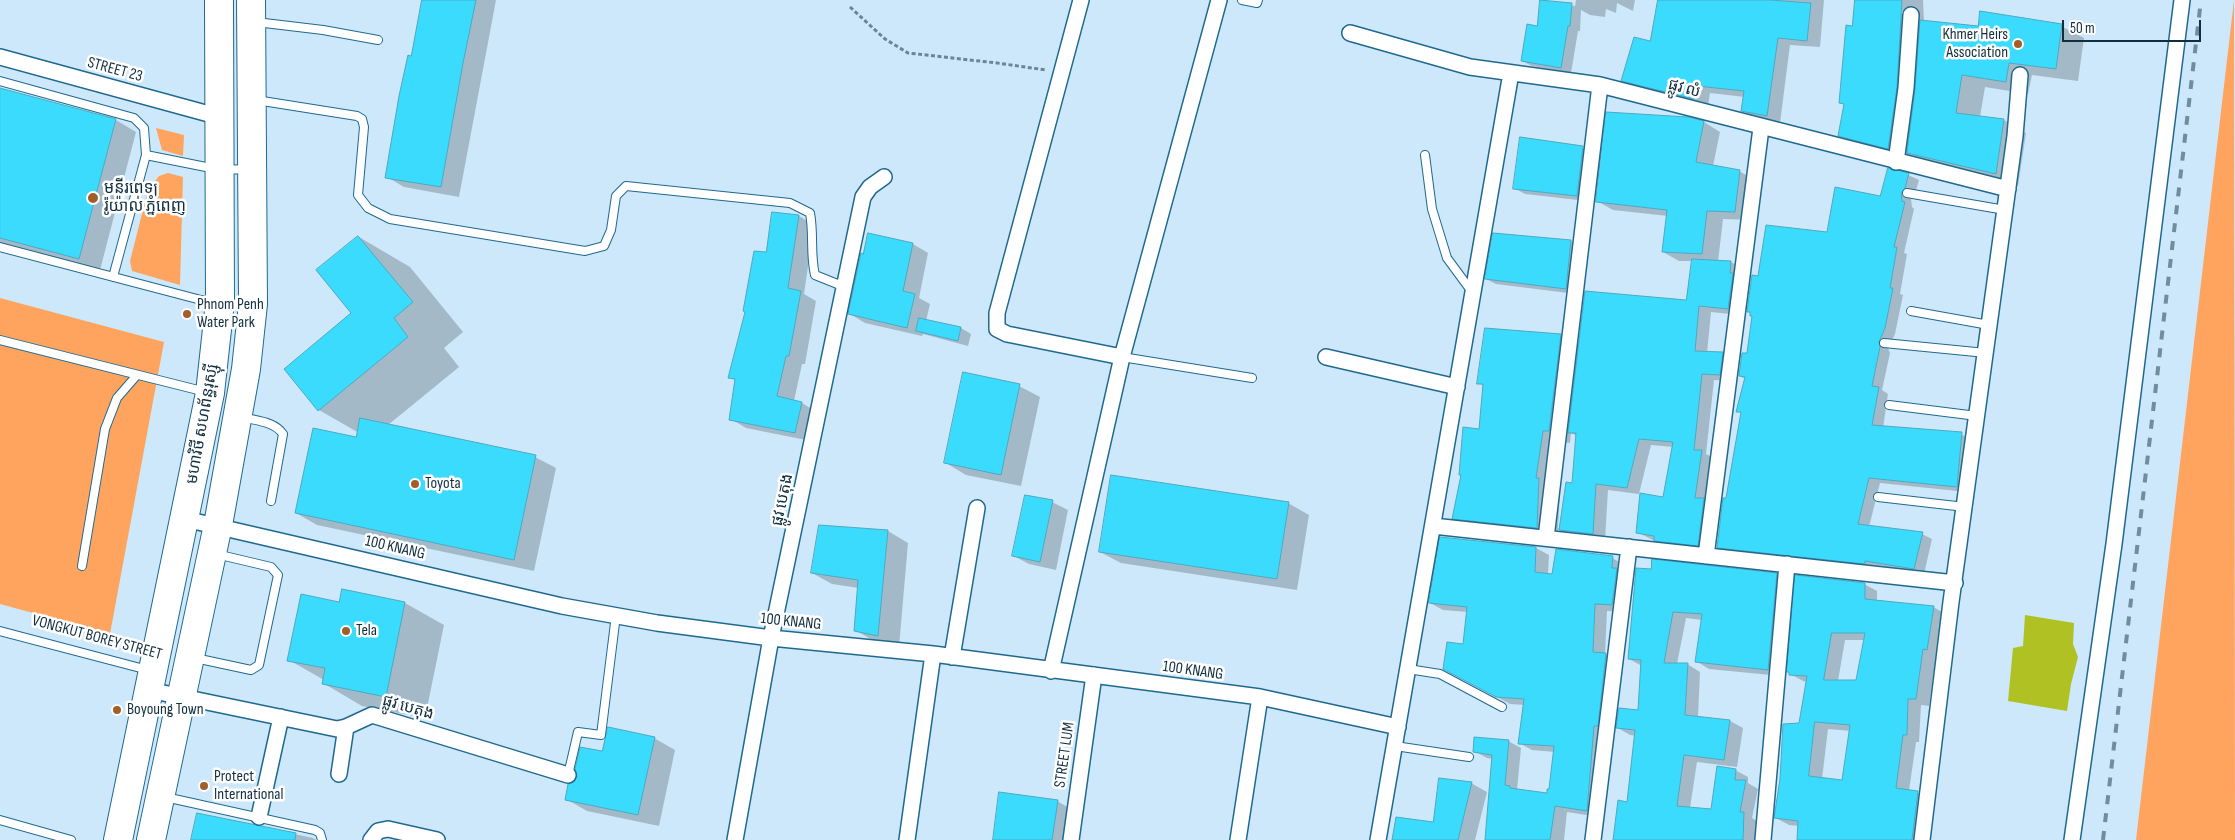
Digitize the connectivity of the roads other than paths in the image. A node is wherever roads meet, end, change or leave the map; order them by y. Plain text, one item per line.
1 (219, 0) edge
2 (1081, 0) edge
3 (1219, 0) edge
4 (1242, 0) edge
5 (1258, 0) edge
6 (2182, 0) edge
7 (251, 11) edge
8 (1910, 15) dead end
9 (1350, 33) dead end
10 (378, 40) dead end
11 (0, 57) edge
12 (1511, 73) junction
13 (2020, 75) dead end
14 (0, 81) edge
15 (1600, 85) junction
16 (252, 100) junction
17 (220, 117) junction
18 (1761, 128) junction
19 (146, 155) junction
20 (1425, 155) dead end
21 (1896, 162) junction
22 (252, 169) junction
23 (221, 170) junction
24 (884, 177) dead end
25 (2008, 189) junction
26 (1907, 193) dead end
27 (2005, 210) junction
28 (0, 247) edge
29 (113, 277) junction
30 (845, 287) junction
31 (1473, 293) junction
32 (220, 302) junction
33 (1911, 311) dead end
34 (1989, 325) junction
35 (0, 340) edge
36 (1884, 343) dead end
37 (1986, 353) junction
38 (1326, 356) dead end
39 (1122, 357) junction
40 (137, 375) junction
41 (1252, 378) dead end
42 (1457, 387) junction
43 (210, 393) junction
44 (1889, 405) dead end
45 (238, 416) junction
46 (1977, 416) junction
47 (1878, 497) dead end
48 (270, 501) dead end
49 (1965, 507) junction
50 (978, 508) dead end
51 (185, 519) junction
52 (218, 525) junction
53 (1433, 526) junction
54 (1546, 538) junction
55 (1629, 548) junction
56 (212, 554) junction
57 (1706, 556) junction
58 (1787, 564) junction
59 (82, 566) dead end
60 (1954, 583) junction
61 (616, 615) junction
62 (0, 631) edge
63 (771, 638) junction
64 (933, 654) junction
65 (952, 657) junction
66 (1408, 669) junction
67 (1051, 670) junction
68 (1094, 676) junction
69 (186, 677) junction
70 (151, 681) junction
71 (1260, 698) junction
72 (1502, 707) dead end
73 (281, 717) junction
74 (346, 727) junction
75 (1398, 727) junction
76 (1395, 746) junction
77 (1469, 757) dead end
78 (339, 774) dead end
79 (568, 774) joint
80 (160, 796) junction
81 (260, 817) junction
82 (0, 820) edge
83 (71, 840) edge
84 (118, 840) edge
85 (151, 840) edge
86 (322, 840) edge
87 (371, 840) edge
88 (437, 840) edge
89 (736, 840) edge
90 (907, 840) edge
91 (1071, 840) edge
92 (1238, 840) edge
93 (1378, 840) edge
94 (1593, 840) edge
95 (1763, 840) edge
96 (1922, 840) edge
97 (2072, 840) edge

1 - 17 highway, មហាវិថី សហព័ន្ធរុស្ស៊ី
2 - 39 street
3 - 39 street
4 - 5 lane
6 - 97 street
7 - 10 lane
7 - 16 highway, មហាវិថី សហព័ន្ធរុស្ស៊ី
8 - 21 street
9 - 12 street, ផ្លូវ លំ
11 - 17 street, STREET 23
12 - 15 street, ផ្លូវ លំ
12 - 31 street
13 - 25 street
14 - 19 lane
15 - 18 street, ផ្លូវ លំ
15 - 54 street
16 - 22 highway, មហាវិថី សហព័ន្ធរុស្ស៊ី
16 - 30 lane
17 - 23 highway, មហាវិថី សហព័ន្ធរុស្ស៊ី
18 - 21 street, ផ្លូវ លំ
18 - 57 street
19 - 23 lane
19 - 29 lane
20 - 31 lane
21 - 25 street, ផ្លូវ លំ
22 - 23 lane
22 - 45 highway, មហាវិថី សហព័ន្ធរុស្ស៊ី
23 - 32 highway, មហាវិថី សហព័ន្ធរុស្ស៊ី
24 - 30 street, ផ្លូវ បេតុង
25 - 27 street
26 - 27 lane
27 - 34 street
28 - 29 lane
29 - 32 lane
30 - 63 street, ផ្លូវ បេតុង
31 - 42 street
32 - 43 highway, មហាវិថី សហព័ន្ធរុស្ស៊ី
33 - 34 lane
34 - 37 street
35 - 40 lane
36 - 37 lane
37 - 46 street
38 - 42 street
39 - 41 lane
39 - 67 street
40 - 43 lane
40 - 59 lane
42 - 53 street
43 - 51 highway, មហាវិថី សហព័ន្ធរុស្ស៊ី
44 - 46 lane
45 - 48 lane
45 - 52 highway, មហាវិថី សហព័ន្ធរុស្ស៊ី
46 - 49 street
47 - 49 lane
49 - 60 street
50 - 65 street
51 - 52 street, 100 KNANG
51 - 70 highway, មហាវិថី សហព័ន្ធរុស្ស៊ី
52 - 56 highway, មហាវិថី សហព័ន្ធរុស្ស៊ី
52 - 61 street, 100 KNANG
53 - 54 street
53 - 66 street
54 - 55 street
55 - 57 street
55 - 94 street
56 - 69 highway, មហាវិថី សហព័ន្ធរុស្ស៊ី
56 - 69 lane
57 - 58 street
58 - 60 street
58 - 95 street
60 - 96 street
61 - 63 street, 100 KNANG
61 - 79 lane
62 - 70 lane, VONGKUT BOREY STREET
63 - 64 street, 100 KNANG
63 - 89 street, ផ្លូវ បេតុង
64 - 65 street, 100 KNANG
64 - 90 street
65 - 67 street, 100 KNANG
66 - 72 lane
66 - 75 street
67 - 68 street, 100 KNANG
68 - 71 street, 100 KNANG
68 - 91 street, STREET LUM
69 - 70 street, VONGKUT BOREY STREET
69 - 73 street, ផ្លូវ បេតុង
69 - 80 highway, មហាវិថី សហព័ន្ធរុស្ស៊ី
70 - 84 highway, មហាវិថី សហព័ន្ធរុស្ស៊ី
71 - 75 street, 100 KNANG
71 - 92 street
73 - 74 street, ផ្លូវ បេតុង
73 - 81 street
74 - 78 street
74 - 79 street, ផ្លូវ បេតុង
75 - 76 street
76 - 77 lane
76 - 93 street
80 - 81 lane
80 - 85 highway, មហាវិថី សហព័ន្ធរុស្ស៊ី
81 - 86 lane
82 - 83 lane
87 - 88 street

